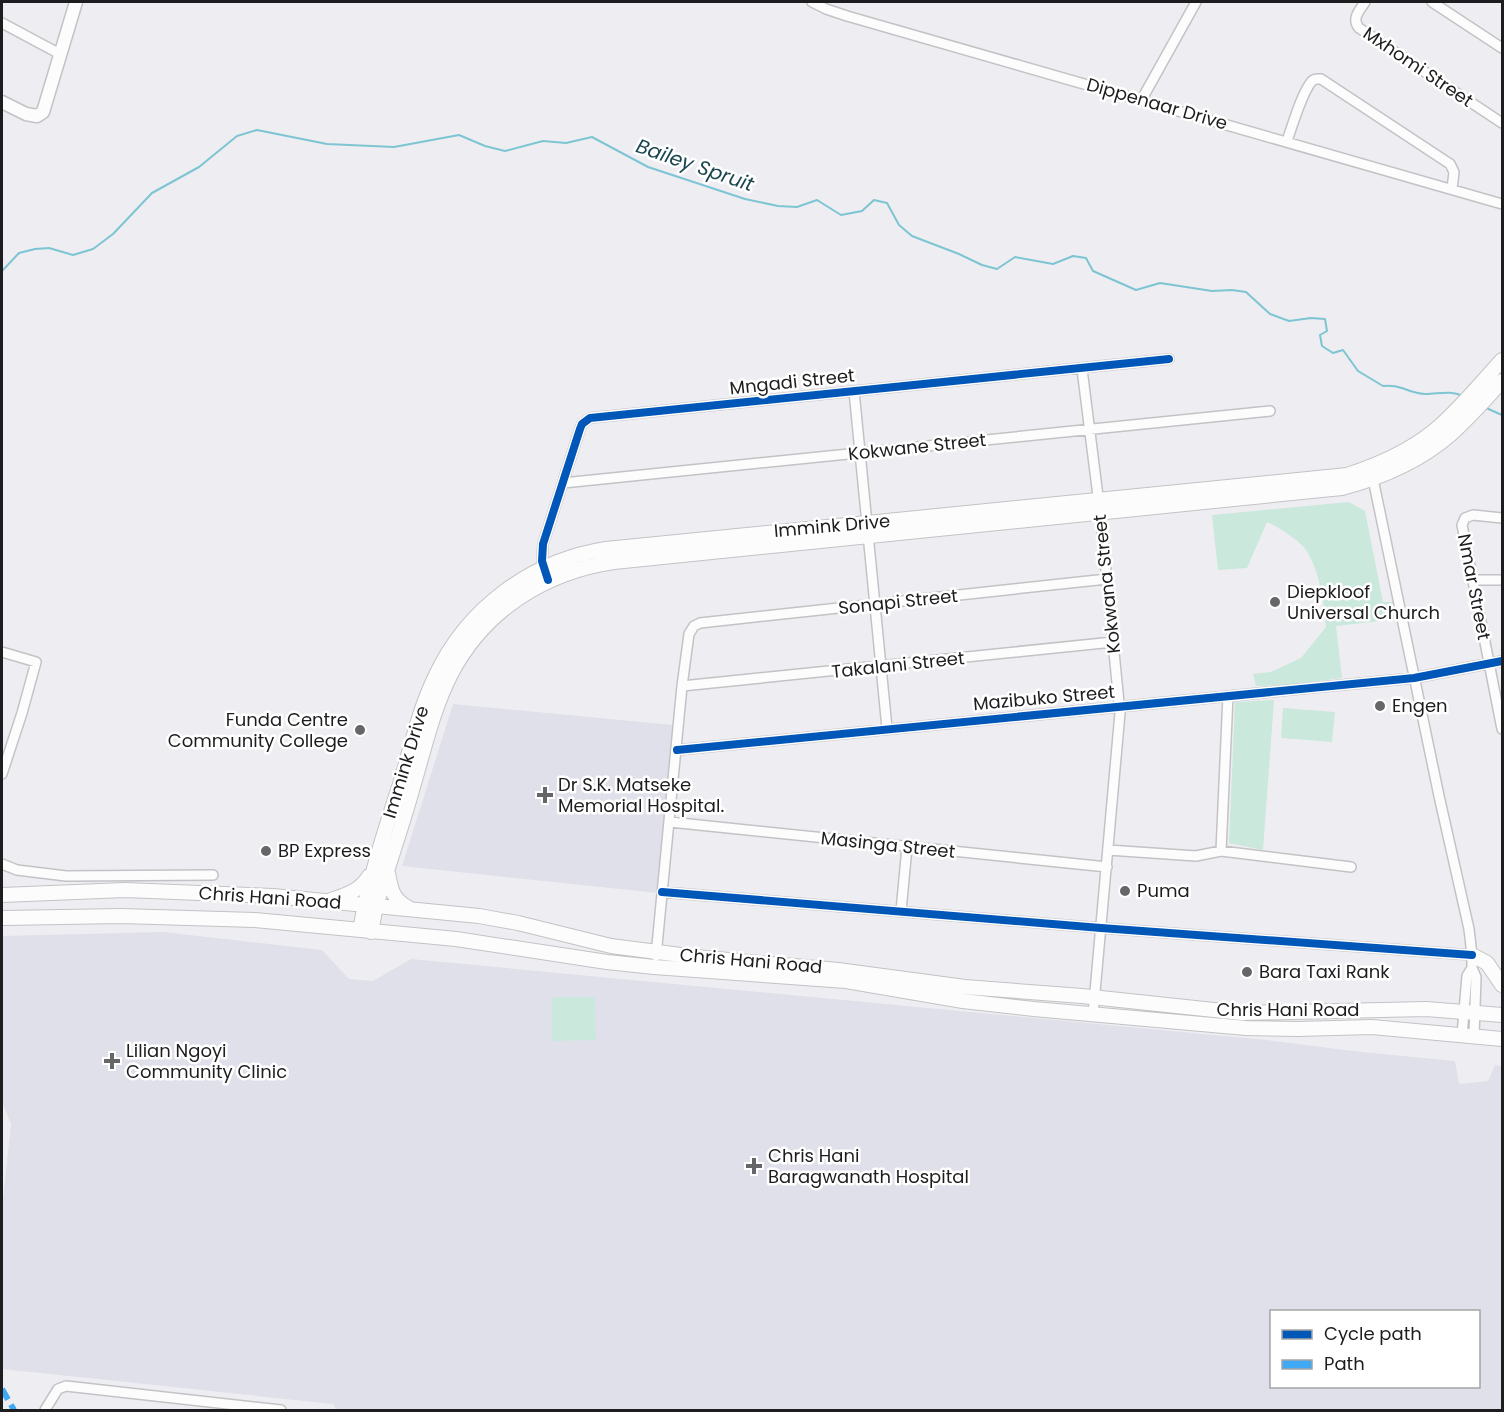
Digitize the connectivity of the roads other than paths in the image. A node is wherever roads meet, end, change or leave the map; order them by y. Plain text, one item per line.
1 (76, 2) edge
2 (812, 2) edge
3 (1196, 2) edge
4 (1352, 2) edge
5 (1432, 2) edge
6 (1364, 3) edge
7 (2, 23) edge
8 (1503, 48) edge
9 (60, 54) junction
10 (1142, 99) junction
11 (2, 102) edge
12 (1503, 123) edge
13 (1287, 141) junction
14 (1452, 189) junction
15 (1503, 204) edge
16 (1169, 359) dead end
17 (1503, 360) edge
18 (1082, 369) junction
19 (1503, 381) edge
20 (854, 391) junction
21 (1270, 411) dead end
22 (1090, 429) junction
23 (860, 453) junction
24 (1372, 473) junction
25 (563, 483) junction
26 (1099, 506) junction
27 (1503, 518) edge
28 (867, 530) junction
29 (546, 574) junction
30 (1107, 579) junction
31 (1473, 580) junction
32 (1503, 580) edge
33 (875, 605) junction
34 (1113, 642) junction
35 (2, 652) edge
36 (1503, 661) edge
37 (1489, 663) junction
38 (881, 667) junction
39 (1414, 678) junction
40 (682, 686) junction
41 (1228, 696) junction
42 (1120, 706) junction
43 (887, 728) junction
44 (1503, 729) edge
45 (677, 750) junction
46 (2, 774) edge
47 (669, 822) junction
48 (906, 847) junction
49 (1108, 850) junction
50 (1221, 851) junction
51 (2, 864) edge
52 (1107, 867) junction
53 (1351, 867) dead end
54 (380, 870) junction
55 (213, 875) dead end
56 (662, 892) junction
57 (2, 895) edge
58 (326, 901) junction
59 (370, 905) junction
60 (414, 910) junction
61 (901, 911) junction
62 (2, 918) edge
63 (1101, 928) junction
64 (366, 931) junction
65 (656, 952) junction
66 (1472, 962) junction
67 (654, 967) junction
68 (1503, 985) edge
69 (1094, 998) junction
70 (1470, 1012) junction
71 (1093, 1014) junction
72 (1503, 1015) edge
73 (1156, 1019) junction
74 (1468, 1036) junction
75 (1503, 1039) edge
76 (45, 1410) edge
77 (281, 1410) edge

1 - 9 street
2 - 10 street, Dippenaar Drive
3 - 10 street
4 - 6 street
5 - 8 street
6 - 12 street, Mxhomi Street
7 - 9 street
9 - 11 street
10 - 13 street, Dippenaar Drive
13 - 14 street, Dippenaar Drive
13 - 14 street
14 - 15 street, Dippenaar Drive
16 - 18 street, Mngadi Street
17 - 24 main road, Immink Drive
18 - 20 street, Mngadi Street
18 - 22 street, Kokwana Street
19 - 24 main road, Immink Drive
20 - 23 street
20 - 25 street, Mngadi Street
21 - 22 street, Kokwane Street
22 - 23 street, Kokwane Street
22 - 26 street, Kokwana Street
23 - 25 street, Kokwane Street
23 - 28 street
24 - 26 main road, Immink Drive
24 - 39 street
25 - 29 street, Mngadi Street
26 - 28 main road, Immink Drive
26 - 30 street, Kokwana Street
27 - 31 street, Nmar Street
28 - 29 main road, Immink Drive
28 - 33 street
29 - 54 main road, Immink Drive
29 - 54 main road, Immink Drive
30 - 33 street, Sonapi Street
30 - 34 street, Kokwana Street
31 - 32 street
31 - 37 street, Nmar Street
33 - 38 street
33 - 40 street, Sonapi Street
34 - 38 street, Takalani Street
34 - 42 street, Kokwana Street
35 - 46 street
36 - 37 street, Mazibuko Street
37 - 39 street, Mazibuko Street
37 - 44 street, Nmar Street
38 - 40 street, Takalani Street
38 - 43 street
39 - 41 street, Mazibuko Street
39 - 66 street
40 - 45 street
41 - 42 street, Mazibuko Street
41 - 50 street
42 - 43 street, Mazibuko Street
42 - 49 street, Kokwana Street
43 - 45 street, Mazibuko Street
45 - 47 street
47 - 48 street, Masinga Street
47 - 56 street
48 - 52 street, Masinga Street
48 - 61 street
49 - 50 street
49 - 52 street, Kokwana Street
50 - 53 street
51 - 55 street
52 - 63 street, Kokwana Street
54 - 58 main road
54 - 59 main road, Immink Drive
54 - 60 main road
56 - 61 street
56 - 65 street
57 - 58 main road, Chris Hani Road
58 - 59 main road, Chris Hani Road
59 - 60 main road, Chris Hani Road
59 - 64 main road, Immink Drive
60 - 65 main road, Chris Hani Road
61 - 63 street
62 - 64 main road, Chris Hani Road
63 - 66 street
63 - 69 street, Kokwana Street
64 - 67 main road, Chris Hani Road
65 - 67 street
65 - 69 main road, Chris Hani Road
66 - 68 main road
66 - 70 street
67 - 71 main road, Chris Hani Road
69 - 70 main road, Chris Hani Road
69 - 71 street, Kokwana Street
69 - 73 main road
70 - 72 main road, Chris Hani Road
70 - 74 street
71 - 73 main road, Chris Hani Road
73 - 74 main road, Chris Hani Road
74 - 75 main road, Chris Hani Road
76 - 77 street

